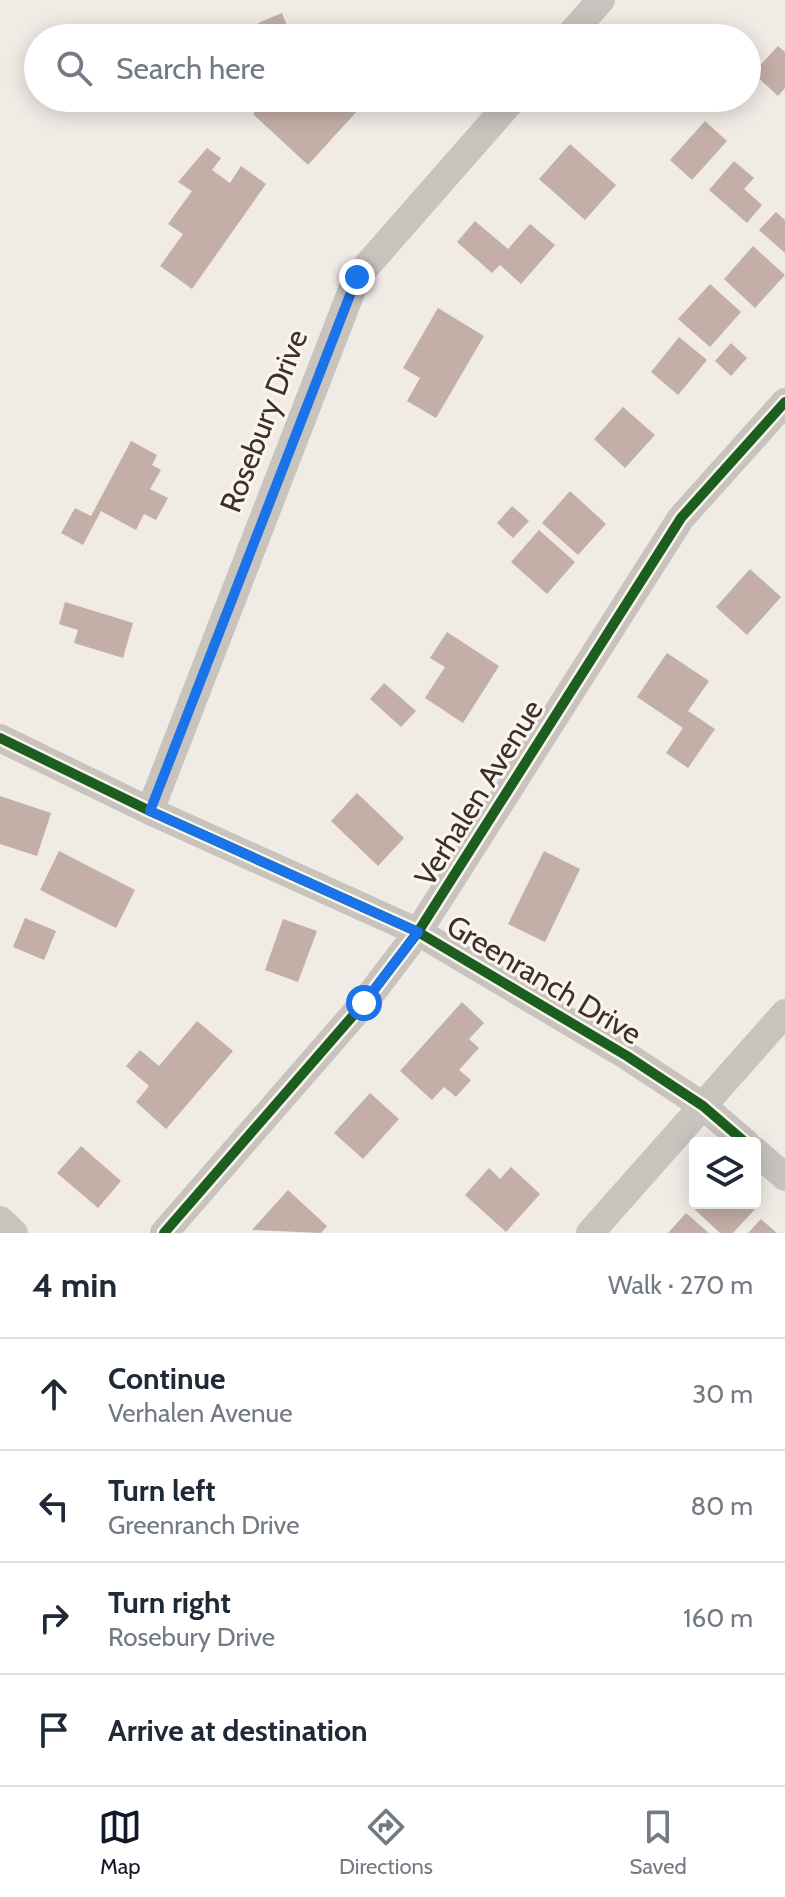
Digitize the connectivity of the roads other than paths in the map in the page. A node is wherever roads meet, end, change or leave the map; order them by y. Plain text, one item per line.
1 (601, 0) edge
2 (580, 24) edge
3 (502, 112) edge
4 (785, 402) edge
5 (0, 738) edge
6 (150, 811) junction
7 (418, 932) junction
8 (785, 1013) edge
9 (703, 1106) junction
10 (739, 1137) edge
11 (761, 1156) edge
12 (785, 1177) edge
13 (0, 1220) edge
14 (14, 1233) edge
15 (164, 1233) edge
16 (590, 1233) edge

1 - 2 street
3 - 6 street, Rosebury Drive
4 - 7 street, Verhalen Avenue
5 - 6 street, Greenranch Drive
6 - 7 street, Greenranch Drive
7 - 9 street, Greenranch Drive
7 - 15 street, Verhalen Avenue
8 - 9 street
9 - 10 street, Greenranch Drive
9 - 16 street
11 - 12 street
13 - 14 street

